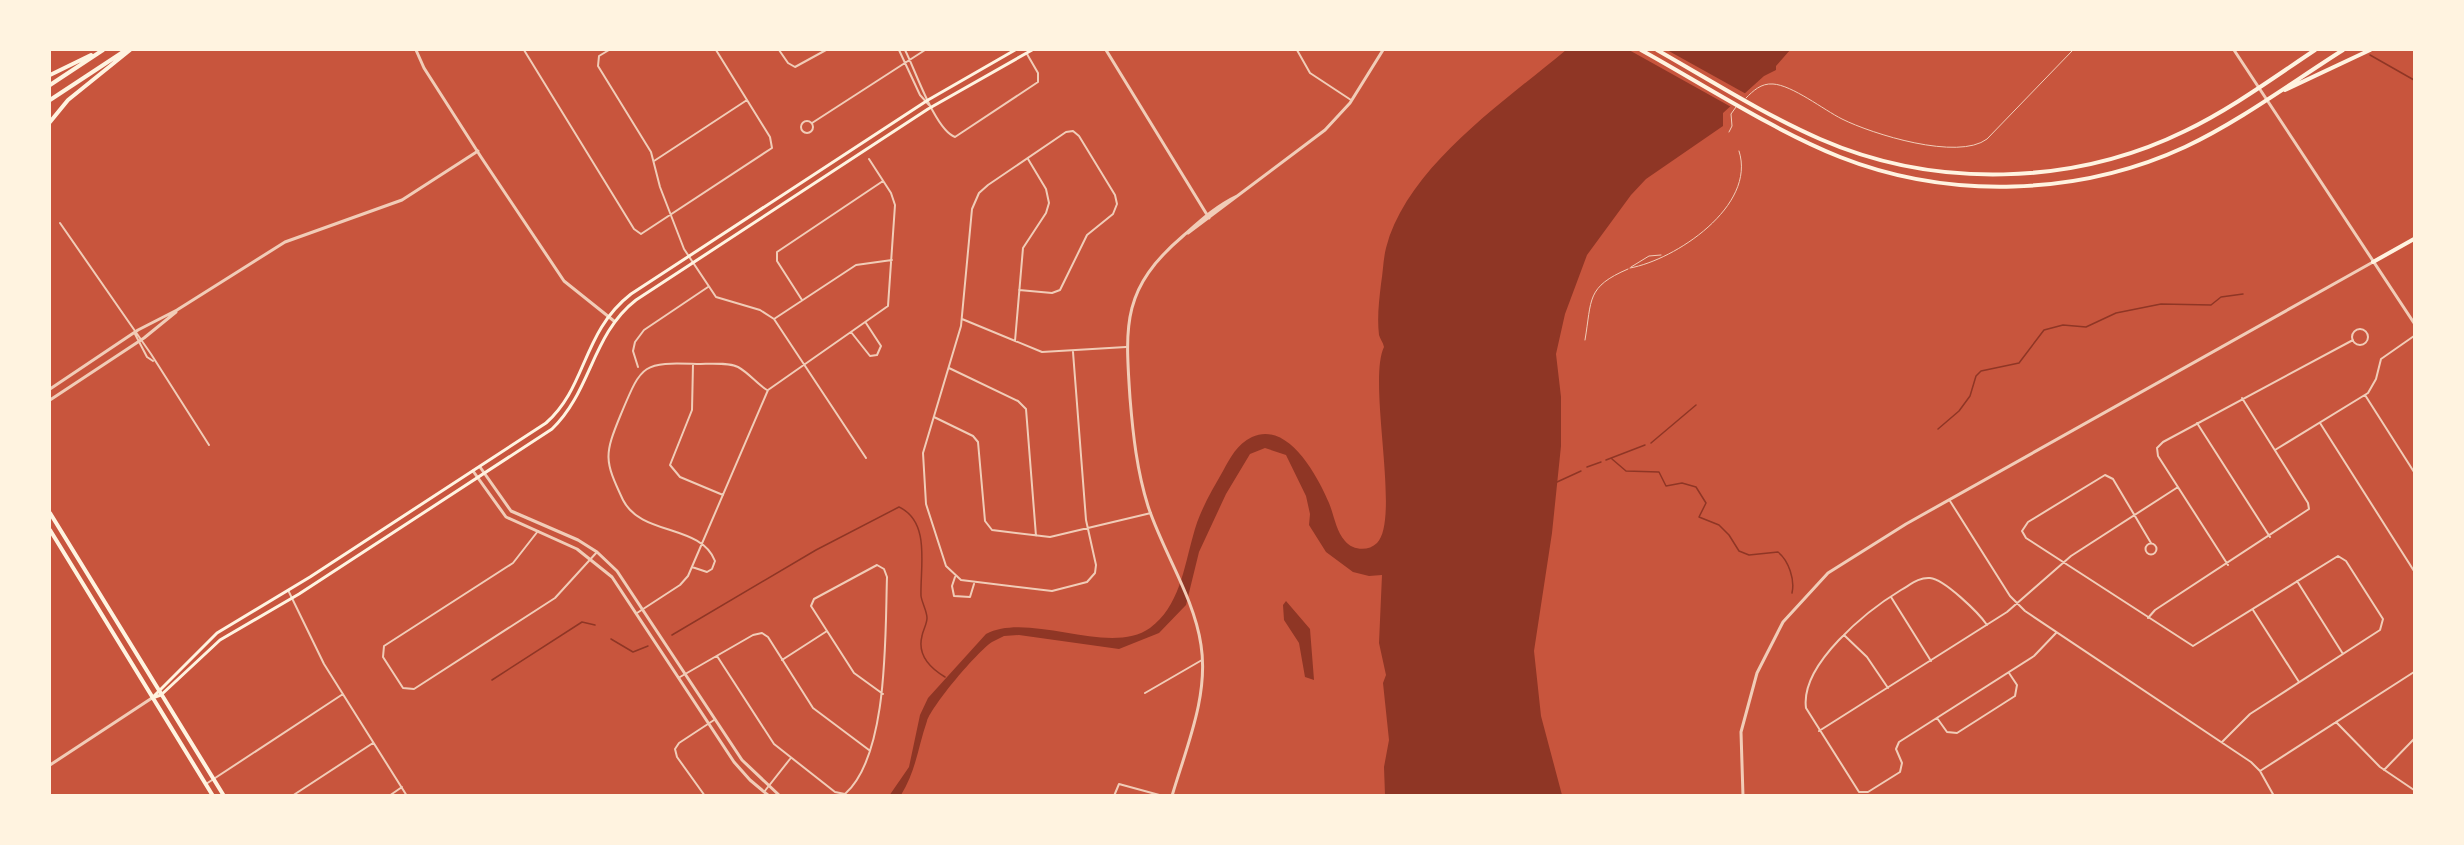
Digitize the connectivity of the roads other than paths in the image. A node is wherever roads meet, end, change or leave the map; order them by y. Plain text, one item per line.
1 (103, 50) edge
2 (128, 50) edge
3 (416, 50) edge
4 (524, 50) edge
5 (609, 50) edge
6 (716, 50) edge
7 (779, 50) edge
8 (826, 50) edge
9 (899, 50) edge
10 (905, 50) edge
11 (925, 50) edge
12 (1015, 50) edge
13 (1032, 50) edge
14 (1106, 50) edge
15 (1297, 50) edge
16 (1383, 50) edge
17 (1641, 50) edge
18 (1657, 50) edge
19 (2073, 50) edge
20 (2234, 50) edge
21 (2314, 50) edge
22 (2343, 50) edge
23 (2370, 50) edge
24 (1007, 51) edge
25 (1026, 53) junction
26 (910, 59) junction
27 (905, 63) junction
28 (50, 75) edge
29 (917, 75) junction
30 (912, 78) junction
31 (50, 85) edge
32 (2268, 98) junction
33 (50, 100) edge
34 (747, 100) junction
35 (1351, 100) junction
36 (927, 101) junction
37 (931, 107) junction
38 (50, 122) edge
39 (812, 123) junction
40 (1729, 132) dead end
41 (478, 151) junction
42 (1739, 151) dead end
43 (1028, 158) junction
44 (869, 159) dead end
45 (654, 161) junction
46 (883, 181) junction
47 (1237, 195) junction
48 (1207, 214) junction
49 (671, 216) junction
50 (1209, 218) junction
51 (60, 223) dead end
52 (1184, 235) junction
53 (2415, 239) edge
54 (1662, 255) junction
55 (688, 256) junction
56 (892, 260) junction
57 (2373, 262) junction
58 (692, 263) junction
59 (1630, 268) junction
60 (708, 287) junction
61 (1019, 290) junction
62 (802, 300) junction
63 (177, 310) junction
64 (607, 316) junction
65 (774, 319) junction
66 (962, 319) junction
67 (614, 321) junction
68 (865, 323) junction
69 (2415, 323) edge
70 (851, 332) junction
71 (134, 333) junction
72 (2415, 336) edge
73 (1585, 340) dead end
74 (2353, 340) junction
75 (139, 341) junction
76 (1015, 341) junction
77 (1126, 347) junction
78 (1073, 352) junction
79 (693, 364) junction
80 (804, 364) junction
81 (86, 365) junction
82 (638, 367) dead end
83 (949, 368) junction
84 (91, 372) junction
85 (50, 389) edge
86 (768, 390) junction
87 (2365, 395) junction
88 (2242, 398) junction
89 (50, 400) edge
90 (934, 417) junction
91 (2198, 423) junction
92 (2319, 423) junction
93 (209, 445) dead end
94 (2275, 450) junction
95 (866, 458) dead end
96 (480, 467) junction
97 (473, 471) junction
98 (2415, 472) edge
99 (485, 474) junction
100 (478, 478) junction
101 (2178, 488) junction
102 (723, 495) junction
103 (1949, 500) junction
104 (1151, 513) junction
105 (50, 514) edge
106 (2135, 514) junction
107 (1087, 528) junction
108 (50, 530) edge
109 (538, 531) junction
110 (1036, 536) junction
111 (2270, 537) junction
112 (2151, 543) dead end
113 (702, 544) junction
114 (597, 552) junction
115 (591, 558) junction
116 (2063, 562) junction
117 (2228, 564) junction
118 (692, 567) junction
119 (2415, 571) edge
120 (955, 577) junction
121 (2297, 581) junction
122 (975, 583) junction
123 (288, 590) junction
124 (1890, 597) junction
125 (293, 598) junction
126 (2017, 604) junction
127 (643, 609) junction
128 (2253, 610) junction
129 (637, 613) junction
130 (2148, 618) junction
131 (1987, 624) junction
132 (827, 631) junction
133 (2056, 633) junction
134 (1843, 634) junction
135 (2343, 654) junction
136 (717, 656) junction
137 (1203, 659) junction
138 (783, 660) junction
139 (1931, 661) junction
140 (2009, 672) junction
141 (2415, 672) edge
142 (686, 674) junction
143 (680, 677) junction
144 (2299, 682) junction
145 (1888, 688) junction
146 (158, 690) junction
147 (1145, 693) dead end
148 (343, 694) junction
149 (883, 694) junction
150 (161, 695) junction
151 (152, 698) junction
152 (1937, 718) junction
153 (714, 719) junction
154 (2336, 722) junction
155 (708, 723) junction
156 (1819, 731) junction
157 (2415, 738) edge
158 (2222, 742) junction
159 (373, 743) junction
160 (870, 750) junction
161 (790, 758) junction
162 (50, 765) edge
163 (2384, 770) junction
164 (2259, 771) junction
165 (213, 779) junction
166 (206, 784) junction
167 (768, 786) junction
168 (402, 787) junction
169 (2415, 790) edge
170 (764, 792) junction
171 (213, 795) edge
172 (224, 795) edge
173 (292, 795) edge
174 (389, 795) edge
175 (406, 795) edge
176 (705, 795) edge
177 (769, 795) edge
178 (780, 795) edge
179 (843, 795) edge
180 (1114, 795) edge
181 (1163, 795) edge
182 (1172, 795) edge
183 (1743, 795) edge
184 (2274, 795) edge

1 - 28 main road
1 - 31 main road
2 - 33 main road
2 - 38 main road
3 - 41 street
4 - 49 street
5 - 45 street
6 - 34 street
7 - 8 street
9 - 27 street
10 - 26 street
11 - 26 street
12 - 24 main road
13 - 25 main road
14 - 48 street
15 - 35 street
16 - 35 street
17 - 32 main road
18 - 21 main road
19 - 40 lane
20 - 57 street
22 - 32 main road
23 - 32 main road
24 - 36 main road
25 - 37 main road
25 - 37 street
26 - 27 street
26 - 29 street
27 - 30 street
27 - 39 street
29 - 30 street
29 - 36 street
30 - 36 street
34 - 45 street
34 - 49 street
35 - 47 street
36 - 37 street
36 - 55 main road
37 - 58 main road
39 - 39 street
41 - 63 street
41 - 64 street
42 - 54 lane
43 - 61 street
43 - 61 street
43 - 66 street
44 - 46 street
45 - 49 street
46 - 56 street
46 - 62 street
47 - 48 street
47 - 50 street
48 - 50 street
48 - 52 street
49 - 55 street
50 - 52 street
51 - 71 street
52 - 77 street
53 - 57 main road
54 - 59 lane
54 - 59 lane
55 - 58 street
55 - 64 main road
56 - 62 street
56 - 68 street
57 - 69 street
57 - 103 street
58 - 60 street
58 - 67 main road
59 - 73 lane
60 - 65 street
60 - 82 street
61 - 76 street
62 - 65 street
63 - 71 street
63 - 75 street
64 - 67 street
64 - 96 main road
65 - 80 street
66 - 76 street
66 - 83 street
67 - 99 main road
68 - 70 street
68 - 70 street
70 - 80 street
71 - 75 street
71 - 81 street
72 - 87 street
74 - 74 street
74 - 88 street
75 - 84 street
75 - 93 street
76 - 78 street
77 - 78 street
77 - 104 street
78 - 107 street
79 - 86 street
79 - 102 street
79 - 113 street
80 - 86 street
80 - 95 street
81 - 84 street
81 - 85 street
83 - 90 street
83 - 110 street
84 - 89 street
86 - 102 street
87 - 92 street
87 - 98 street
88 - 91 street
88 - 94 street
90 - 110 street
90 - 120 street
91 - 101 street
91 - 111 street
92 - 94 street
92 - 119 street
94 - 111 street
96 - 97 main road
96 - 99 street
97 - 100 street
97 - 123 main road
99 - 100 main road
99 - 114 street
100 - 109 street
100 - 125 main road
101 - 106 street
101 - 117 street
102 - 113 street
103 - 126 street
103 - 183 street
104 - 107 street
104 - 137 street
105 - 146 main road
106 - 112 street
106 - 116 street
106 - 116 street
107 - 110 street
107 - 122 street
108 - 151 main road
109 - 115 street
109 - 115 street
111 - 117 street
113 - 118 street
113 - 118 street
114 - 115 street
114 - 127 street
115 - 129 street
116 - 126 street
116 - 130 street
117 - 130 street
118 - 127 street
120 - 122 street
120 - 122 street
121 - 128 street
121 - 135 street
121 - 135 street
123 - 125 street
123 - 146 main road
124 - 131 street
124 - 134 street
124 - 139 street
125 - 148 street
125 - 150 main road
126 - 131 street
126 - 133 street
127 - 129 street
127 - 142 street
128 - 130 street
128 - 144 street
129 - 143 street
131 - 139 street
132 - 138 street
132 - 149 street
132 - 149 street
133 - 140 street
133 - 158 street
134 - 145 street
134 - 156 street
135 - 144 street
136 - 138 street
136 - 142 street
136 - 161 street
137 - 147 street
137 - 182 street
138 - 160 street
139 - 145 street
140 - 152 street
140 - 152 street
141 - 154 street
142 - 143 street
142 - 153 street
143 - 155 street
144 - 158 street
145 - 156 street
146 - 150 main road
146 - 151 main road
148 - 159 street
148 - 165 street
149 - 160 street
150 - 151 main road
150 - 165 main road
151 - 162 street
151 - 166 main road
152 - 156 street
153 - 155 street
153 - 167 street
154 - 163 street
154 - 164 street
155 - 170 street
155 - 176 street
157 - 163 street
158 - 164 street
159 - 168 street
159 - 173 street
160 - 179 street
161 - 167 street
161 - 179 street
163 - 169 street
164 - 184 street
165 - 166 street
165 - 172 main road
166 - 171 main road
167 - 170 street
167 - 178 street
168 - 174 street
168 - 175 street
170 - 177 street
180 - 181 street

